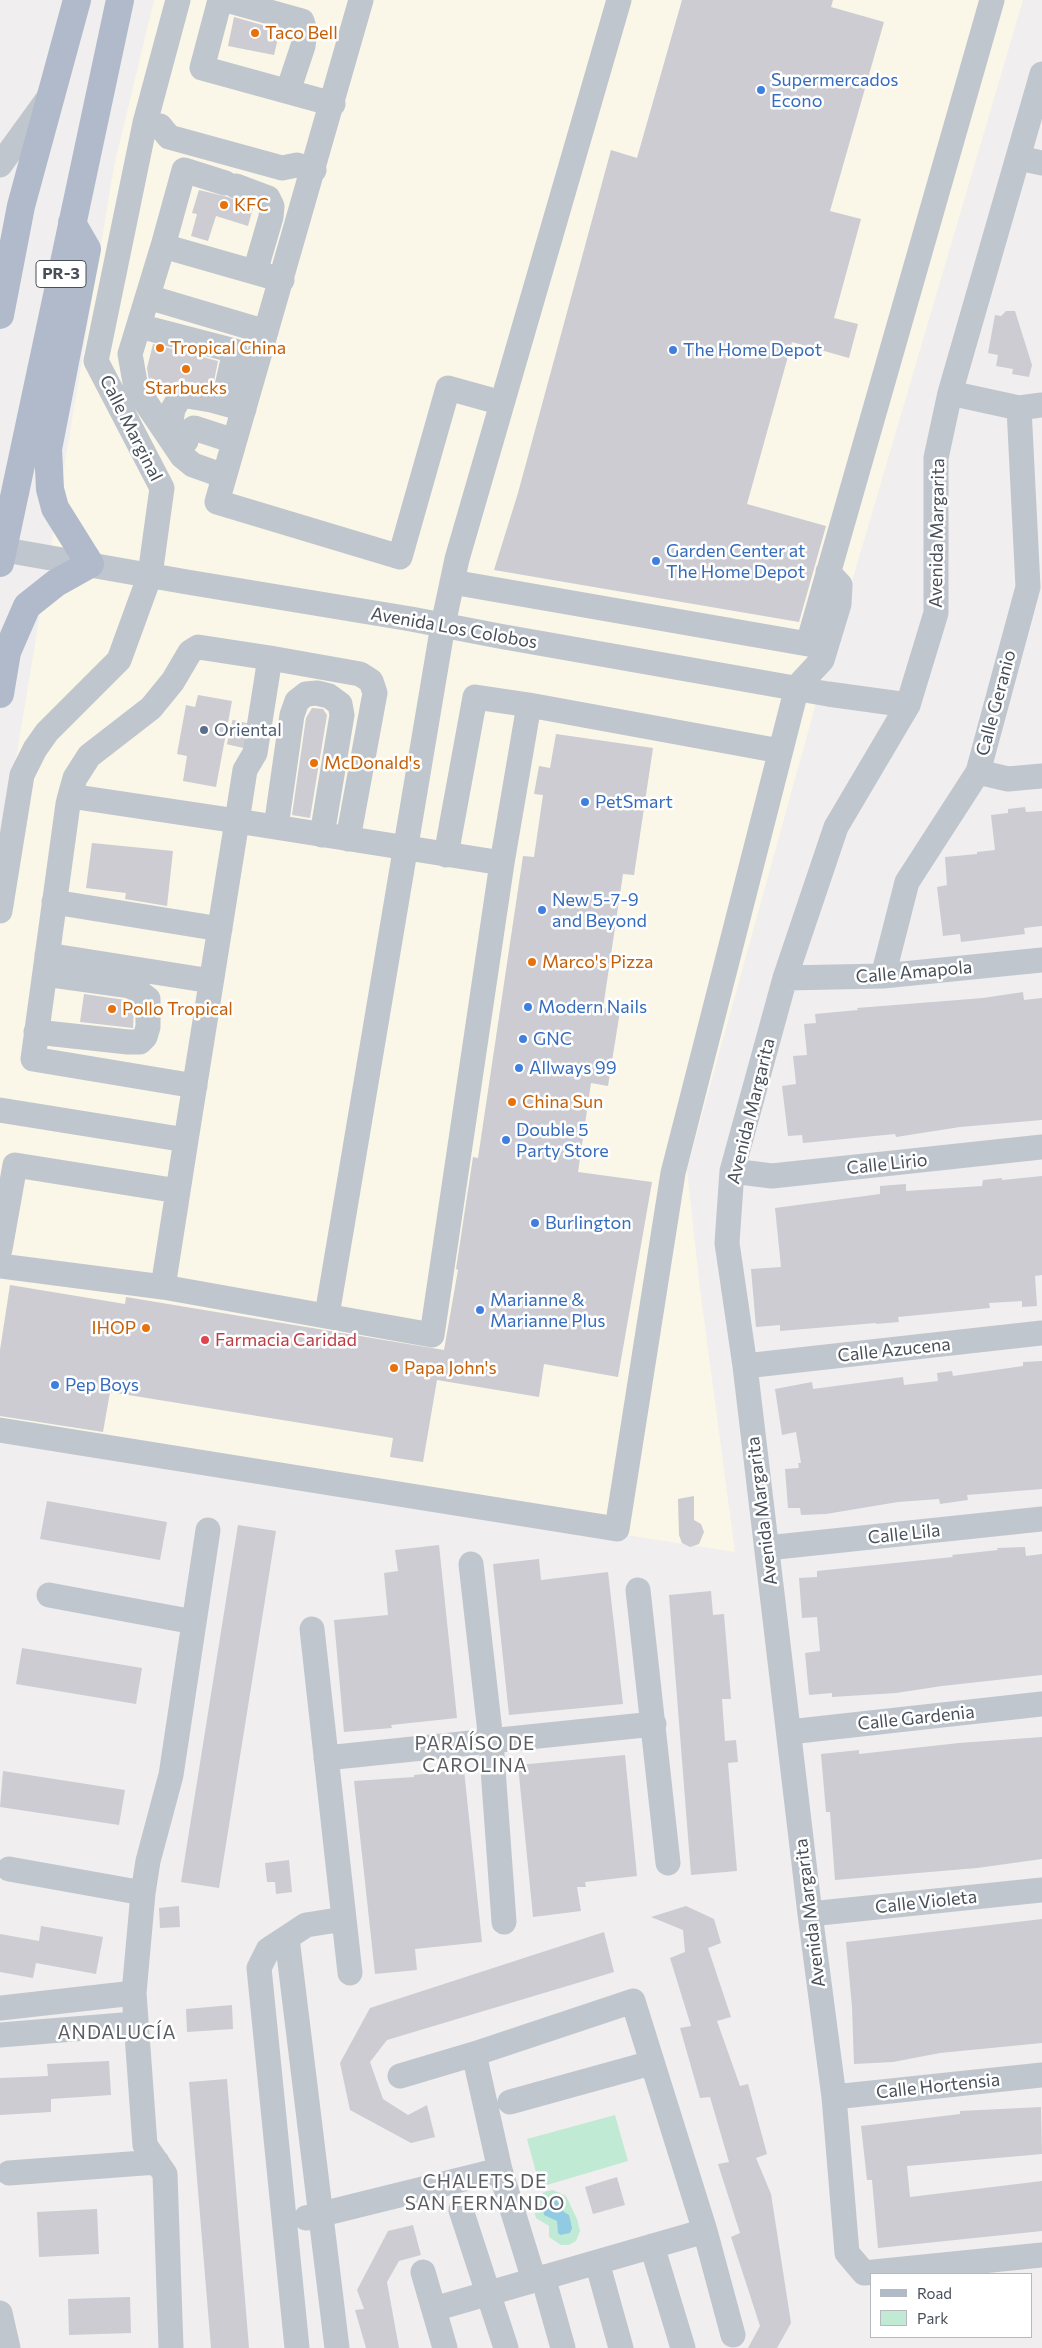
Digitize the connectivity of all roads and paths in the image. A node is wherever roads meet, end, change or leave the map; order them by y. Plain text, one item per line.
1 (76, 0) edge
2 (120, 0) edge
3 (178, 0) edge
4 (220, 0) edge
5 (226, 0) edge
6 (361, 0) edge
7 (619, 0) edge
8 (992, 0) edge
9 (1042, 74) edge
10 (288, 92) junction
11 (51, 94) junction
12 (333, 104) junction
13 (153, 124) junction
14 (1030, 160) edge
15 (0, 164) edge
16 (305, 167) junction
17 (72, 223) junction
18 (163, 246) junction
19 (254, 272) junction
20 (282, 280) junction
21 (148, 297) junction
22 (0, 315) edge
23 (139, 326) junction
24 (266, 332) junction
25 (950, 394) junction
26 (246, 401) junction
27 (502, 403) junction
28 (1031, 407) edge
29 (194, 428) dead end
30 (229, 458) junction
31 (1, 554) edge
32 (90, 564) junction
33 (828, 572) junction
34 (150, 575) junction
35 (452, 582) junction
36 (1035, 586) edge
37 (443, 625) junction
38 (270, 658) junction
39 (796, 687) junction
40 (265, 691) junction
41 (0, 694) edge
42 (529, 705) junction
43 (908, 705) junction
44 (247, 713) tunnel mouth
45 (780, 751) junction
46 (978, 772) junction
47 (1042, 776) edge
48 (70, 796) junction
49 (237, 821) junction
50 (276, 827) junction
51 (322, 835) junction
52 (348, 840) junction
53 (405, 849) junction
54 (446, 855) junction
55 (502, 863) junction
56 (54, 902) junction
57 (0, 911) edge
58 (220, 929) junction
59 (1042, 960) edge
60 (46, 964) junction
61 (883, 976) junction
62 (785, 978) junction
63 (211, 981) junction
64 (36, 1032) junction
65 (195, 1086) junction
66 (0, 1110) edge
67 (186, 1140) junction
68 (1042, 1147) edge
69 (732, 1171) junction
70 (178, 1192) junction
71 (0, 1249) edge
72 (0, 1266) edge
73 (163, 1287) junction
74 (327, 1315) junction
75 (1042, 1333) edge
76 (745, 1366) junction
77 (0, 1430) edge
78 (1042, 1519) edge
79 (208, 1530) dead end
80 (767, 1548) junction
81 (472, 1564) dead end
82 (638, 1590) dead end
83 (49, 1596) dead end
84 (194, 1622) junction
85 (312, 1629) dead end
86 (1042, 1704) edge
87 (654, 1724) junction
88 (789, 1732) junction
89 (490, 1741) junction
90 (326, 1758) junction
91 (668, 1863) dead end
92 (9, 1869) dead end
93 (1042, 1890) edge
94 (142, 1893) junction
95 (810, 1914) junction
96 (344, 1919) junction
97 (504, 1922) dead end
98 (287, 1938) junction
99 (350, 1973) dead end
100 (134, 1993) junction
101 (64, 2001) junction
102 (0, 2008) edge
103 (135, 2024) junction
104 (65, 2030) junction
105 (0, 2034) edge
106 (474, 2054) junction
107 (652, 2064) junction
108 (1042, 2075) edge
109 (400, 2076) dead end
110 (834, 2097) junction
111 (510, 2102) dead end
112 (157, 2162) junction
113 (500, 2170) junction
114 (9, 2173) dead end
115 (460, 2210) dead end
116 (320, 2213) junction
117 (284, 2226) junction
118 (705, 2231) junction
119 (652, 2246) junction
120 (1042, 2255) edge
121 (596, 2262) junction
122 (423, 2272) dead end
123 (539, 2278) junction
124 (488, 2293) junction
125 (434, 2309) junction
126 (0, 2313) edge
127 (733, 2335) dead end
128 (8, 2348) edge
129 (171, 2348) edge
130 (297, 2348) edge
131 (337, 2348) edge
132 (445, 2348) edge
133 (506, 2348) edge
134 (563, 2348) edge
135 (621, 2348) edge
136 (683, 2348) edge

1 - 11 main road, PR-3
2 - 17 main road, PR-3
3 - 13 street, Calle Marginal
4 - 10 street
5 - 10 street
6 - 12 street
7 - 27 street
8 - 33 street
9 - 14 street, Avenida Margarita
10 - 12 street
11 - 15 street
11 - 22 main road, PR-3
12 - 16 street
13 - 16 street
13 - 34 street, Calle Marginal
14 - 25 street, Avenida Margarita
16 - 20 street
17 - 31 main road, PR-3
17 - 32 main road
18 - 19 street
18 - 19 street
18 - 21 street
19 - 20 street
20 - 24 street
21 - 23 street
21 - 24 street
23 - 26 street
23 - 30 street
24 - 26 street
25 - 28 street
25 - 43 street, Avenida Margarita
26 - 30 street
26 - 30 street
27 - 30 street
27 - 35 street
28 - 36 street, Calle Geranio
29 - 30 street
31 - 32 street, Avenida Los Colobos
32 - 34 street, Avenida Los Colobos
32 - 41 main road
33 - 35 street
33 - 39 street
34 - 37 street, Avenida Los Colobos
34 - 57 street, Calle Marginal
35 - 37 street
36 - 46 street, Calle Geranio
37 - 39 street, Avenida Los Colobos
37 - 53 street
38 - 40 street
38 - 48 street
38 - 52 street
39 - 43 street, Avenida Los Colobos
39 - 45 street
40 - 44 street
40 - 49 street
42 - 45 street
42 - 54 street
42 - 55 street
43 - 62 street, Avenida Margarita
45 - 77 street
46 - 47 street
46 - 61 street, Calle Geranio
48 - 49 street
48 - 56 street
49 - 50 street
49 - 58 street
50 - 51 street
50 - 51 street
51 - 52 street
52 - 53 street
53 - 54 street
53 - 74 street
54 - 55 street
55 - 74 street
56 - 58 street
56 - 60 street
58 - 63 street
59 - 61 street, Calle Amapola
60 - 63 street
60 - 64 street
60 - 64 street
61 - 62 street, Calle Amapola
62 - 69 street, Avenida Margarita
63 - 65 street
64 - 65 street
65 - 67 street
66 - 67 street
67 - 70 street
68 - 69 street, Calle Lirio
69 - 76 street, Avenida Margarita
70 - 71 street
70 - 73 street
72 - 73 street
73 - 74 street
75 - 76 street, Calle Azucena
76 - 80 street, Avenida Margarita
78 - 80 street, Calle Lila
79 - 84 street
80 - 88 street, Avenida Margarita
81 - 89 street
82 - 87 street
83 - 84 street
84 - 94 street
85 - 90 street
86 - 88 street, Calle Gardenia
87 - 89 street
87 - 91 street
88 - 95 street, Avenida Margarita
89 - 90 street
89 - 97 street
90 - 96 street
92 - 94 street
93 - 95 street, Calle Violeta
94 - 100 street
95 - 110 street, Avenida Margarita
96 - 98 street
96 - 99 street
98 - 116 street
98 - 117 street
100 - 101 street
100 - 103 street
101 - 102 street
101 - 104 street
103 - 104 street
103 - 112 street
104 - 105 street
106 - 107 street
106 - 109 street
106 - 113 street
107 - 111 street
107 - 118 street
108 - 110 street, Calle Hortensia
110 - 120 street, Avenida Margarita
112 - 114 street
112 - 129 street
113 - 116 street
113 - 123 street
115 - 124 street
116 - 117 street
116 - 131 street
117 - 130 street
118 - 119 street
118 - 127 street
119 - 121 street
119 - 136 street
121 - 123 street
121 - 135 street
122 - 125 street
123 - 124 street
123 - 134 street
124 - 125 street
124 - 133 street
125 - 132 street
126 - 128 street

